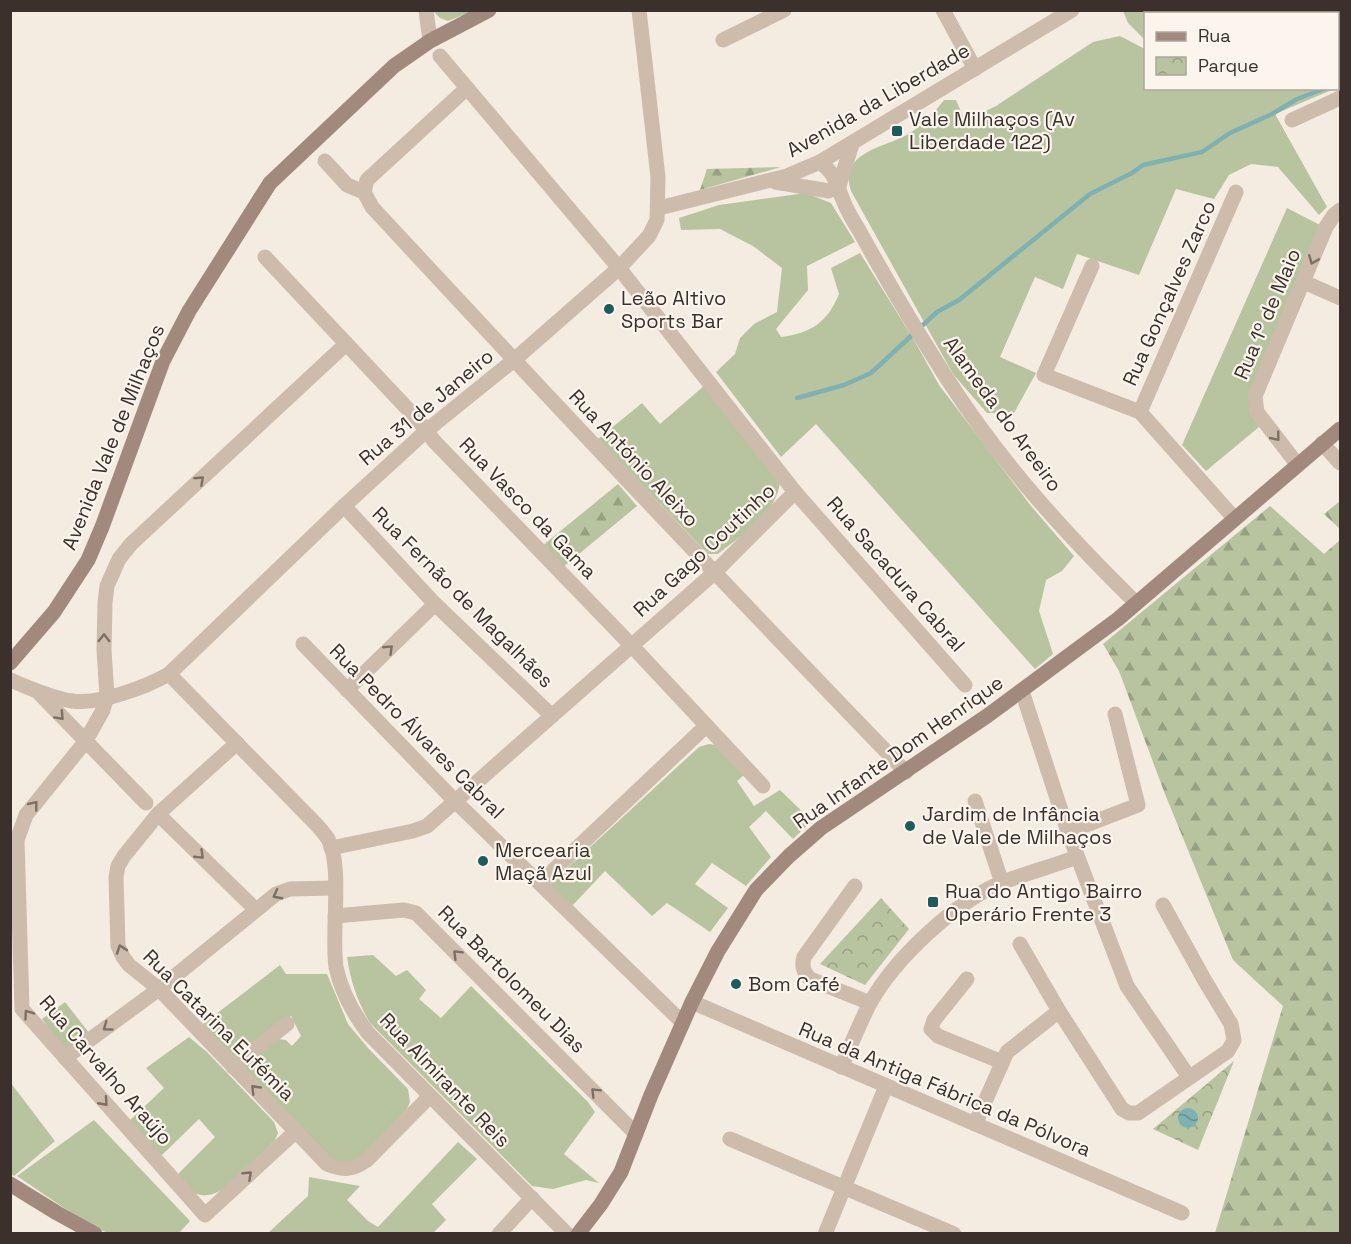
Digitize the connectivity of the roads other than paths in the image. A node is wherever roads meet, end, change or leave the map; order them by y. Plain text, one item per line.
1 (426, 10) edge
2 (489, 10) edge
3 (639, 10) edge
4 (784, 10) edge
5 (943, 10) edge
6 (1072, 10) edge
7 (723, 40) dead end
8 (430, 41) junction
9 (440, 56) dead end
10 (975, 69) junction
11 (467, 88) junction
12 (1341, 98) edge
13 (1292, 120) dead end
14 (852, 144) junction
15 (325, 161) dead end
16 (820, 162) junction
17 (769, 181) junction
18 (364, 192) junction
19 (837, 192) junction
20 (1236, 192) dead end
21 (658, 207) junction
22 (1341, 210) edge
23 (265, 256) dead end
24 (1092, 266) dead end
25 (619, 268) junction
26 (1304, 282) junction
27 (1341, 298) edge
28 (346, 344) junction
29 (514, 360) junction
30 (1140, 412) junction
31 (1341, 429) edge
32 (426, 431) junction
33 (1322, 443) junction
34 (1341, 463) edge
35 (1297, 464) junction
36 (795, 492) junction
37 (344, 506) junction
38 (1234, 518) junction
39 (714, 573) junction
40 (1136, 603) junction
41 (435, 604) junction
42 (303, 644) dead end
43 (632, 646) junction
44 (10, 663) edge
45 (169, 674) junction
46 (10, 680) edge
47 (965, 685) dead end
48 (36, 690) junction
49 (347, 690) junction
50 (1022, 691) junction
51 (107, 696) junction
52 (1115, 714) dead end
53 (552, 716) junction
54 (706, 726) junction
55 (85, 742) junction
56 (237, 743) junction
57 (906, 772) junction
58 (763, 786) dead end
59 (455, 801) junction
60 (975, 801) dead end
61 (146, 803) dead end
62 (158, 814) junction
63 (1068, 832) junction
64 (332, 848) junction
65 (1077, 857) junction
66 (540, 883) junction
67 (1002, 883) junction
68 (855, 886) dead end
69 (334, 888) junction
70 (1163, 905) dead end
71 (255, 909) junction
72 (335, 916) junction
73 (1020, 944) dead end
74 (967, 979) dead end
75 (159, 989) junction
76 (692, 1002) junction
77 (870, 1004) junction
78 (1059, 1011) junction
79 (683, 1023) junction
80 (286, 1024) dead end
81 (65, 1058) junction
82 (1002, 1062) junction
83 (233, 1067) junction
84 (841, 1067) junction
85 (1189, 1077) junction
86 (886, 1086) junction
87 (430, 1096) junction
88 (975, 1124) junction
89 (295, 1132) junction
90 (636, 1134) junction
91 (730, 1139) dead end
92 (10, 1184) edge
93 (844, 1188) junction
94 (532, 1198) junction
95 (1182, 1214) dead end
96 (89, 1232) edge
97 (499, 1233) edge
98 (567, 1233) edge
99 (578, 1233) edge
100 (825, 1233) edge
101 (954, 1233) edge

1 - 8 street
2 - 8 street, Avenida Vale de Milhaços
3 - 21 street, Rua 31 de Janeiro
4 - 7 street
5 - 10 street
6 - 10 street, Avenida da Liberdade
8 - 44 street, Avenida Vale de Milhaços
9 - 11 street, Rua Gago Coutinho
10 - 14 street, Avenida da Liberdade
11 - 18 street
11 - 25 street, Rua Gago Coutinho
12 - 13 street
14 - 16 street, Avenida da Liberdade
14 - 19 street
15 - 18 street, Rua António Aleixo
16 - 17 street, Avenida da Liberdade
16 - 19 street, Alameda do Areeiro
17 - 19 street
17 - 21 street, Avenida da Liberdade
18 - 29 street, Rua António Aleixo
19 - 40 street, Alameda do Areeiro
20 - 30 street, Rua Gonçalves Zarco
21 - 25 street, Rua 31 de Janeiro
22 -> 26 street, Rua 1º de Maio
23 - 28 street, Rua Vasco da Gama
24 - 30 street
25 - 29 street, Rua 31 de Janeiro
25 - 36 street, Rua Gago Coutinho
26 - 27 street
26 -> 35 street, Rua 1º de Maio
28 - 32 street, Rua Vasco da Gama
51 -> 28 street
29 - 32 street, Rua 31 de Janeiro
29 - 39 street, Rua António Aleixo
30 - 38 street
31 - 33 street, Rua Infante Dom Henrique
32 - 37 street, Rua 31 de Janeiro
32 - 43 street, Rua Vasco da Gama
33 - 34 street
33 - 35 street, Rua Infante Dom Henrique
35 - 38 street, Rua Infante Dom Henrique
36 - 39 street, Rua Gago Coutinho
36 - 47 street, Rua Sacadura Cabral
37 - 41 street, Rua Fernão de Magalhães
37 - 45 street, Rua 31 de Janeiro
38 - 40 street, Rua Infante Dom Henrique
39 - 43 street, Rua Gago Coutinho
39 - 57 street, Rua António Aleixo
40 - 50 street, Rua Infante Dom Henrique
49 -> 41 street
41 - 53 street, Rua Fernão de Magalhães
42 - 49 street, Rua Pedro Álvares Cabral
43 - 53 street, Rua Gago Coutinho
43 - 54 street, Rua Vasco da Gama
45 - 51 street, Rua 31 de Janeiro
45 - 56 street
46 - 48 street, Rua 31 de Janeiro
48 - 51 street, Rua 31 de Janeiro
48 -> 55 street, Rua 31 de Janeiro
49 - 59 street, Rua Pedro Álvares Cabral
50 - 57 street, Rua Infante Dom Henrique
50 - 63 street
51 - 55 street, Rua Carvalho Araújo
52 - 63 street
53 - 59 street, Rua Gago Coutinho
54 - 58 street, Rua Vasco da Gama
54 - 66 street
55 - 61 street, Rua 31 de Janeiro
81 -> 55 street, Rua Carvalho Araújo
56 - 62 street, Rua Catarina Eufémia
56 - 64 street
57 - 76 street, Rua Infante Dom Henrique
59 - 64 street, Rua Gago Coutinho
59 - 66 street, Rua Pedro Álvares Cabral
60 - 67 street
62 -> 71 street
75 -> 62 street, Rua Catarina Eufémia
63 - 65 street
64 - 69 street, Rua Almirante Reis
65 - 67 street
65 - 85 street
66 - 79 street, Rua Pedro Álvares Cabral
67 - 77 street
68 - 77 street
69 -> 71 street
69 - 72 street, Rua Almirante Reis
70 - 85 street
71 - 75 street
72 - 87 street, Rua Almirante Reis
90 -> 72 street, Rua Bartolomeu Dias
73 - 78 street
74 - 82 street
75 -> 81 street
75 - 83 street, Rua Catarina Eufémia
76 - 79 street, Rua Infante Dom Henrique
76 - 84 street, Rua da Antiga Fábrica da Pólvora
77 - 84 street
78 - 82 street
78 - 85 street
79 - 90 street, Rua Infante Dom Henrique
80 - 83 street
81 -> 89 street, Rua Carvalho Araújo
82 - 88 street
89 -> 83 street, Rua Catarina Eufémia
84 - 86 street, Rua da Antiga Fábrica da Pólvora
86 - 88 street, Rua da Antiga Fábrica da Pólvora
86 - 93 street
87 - 89 street, Rua Catarina Eufémia
87 - 94 street, Rua Almirante Reis
88 - 95 street, Rua da Antiga Fábrica da Pólvora
90 - 99 street, Rua Infante Dom Henrique
91 - 93 street
92 - 96 street
93 - 100 street
93 - 101 street
94 - 97 street
94 - 98 street, Rua Almirante Reis

